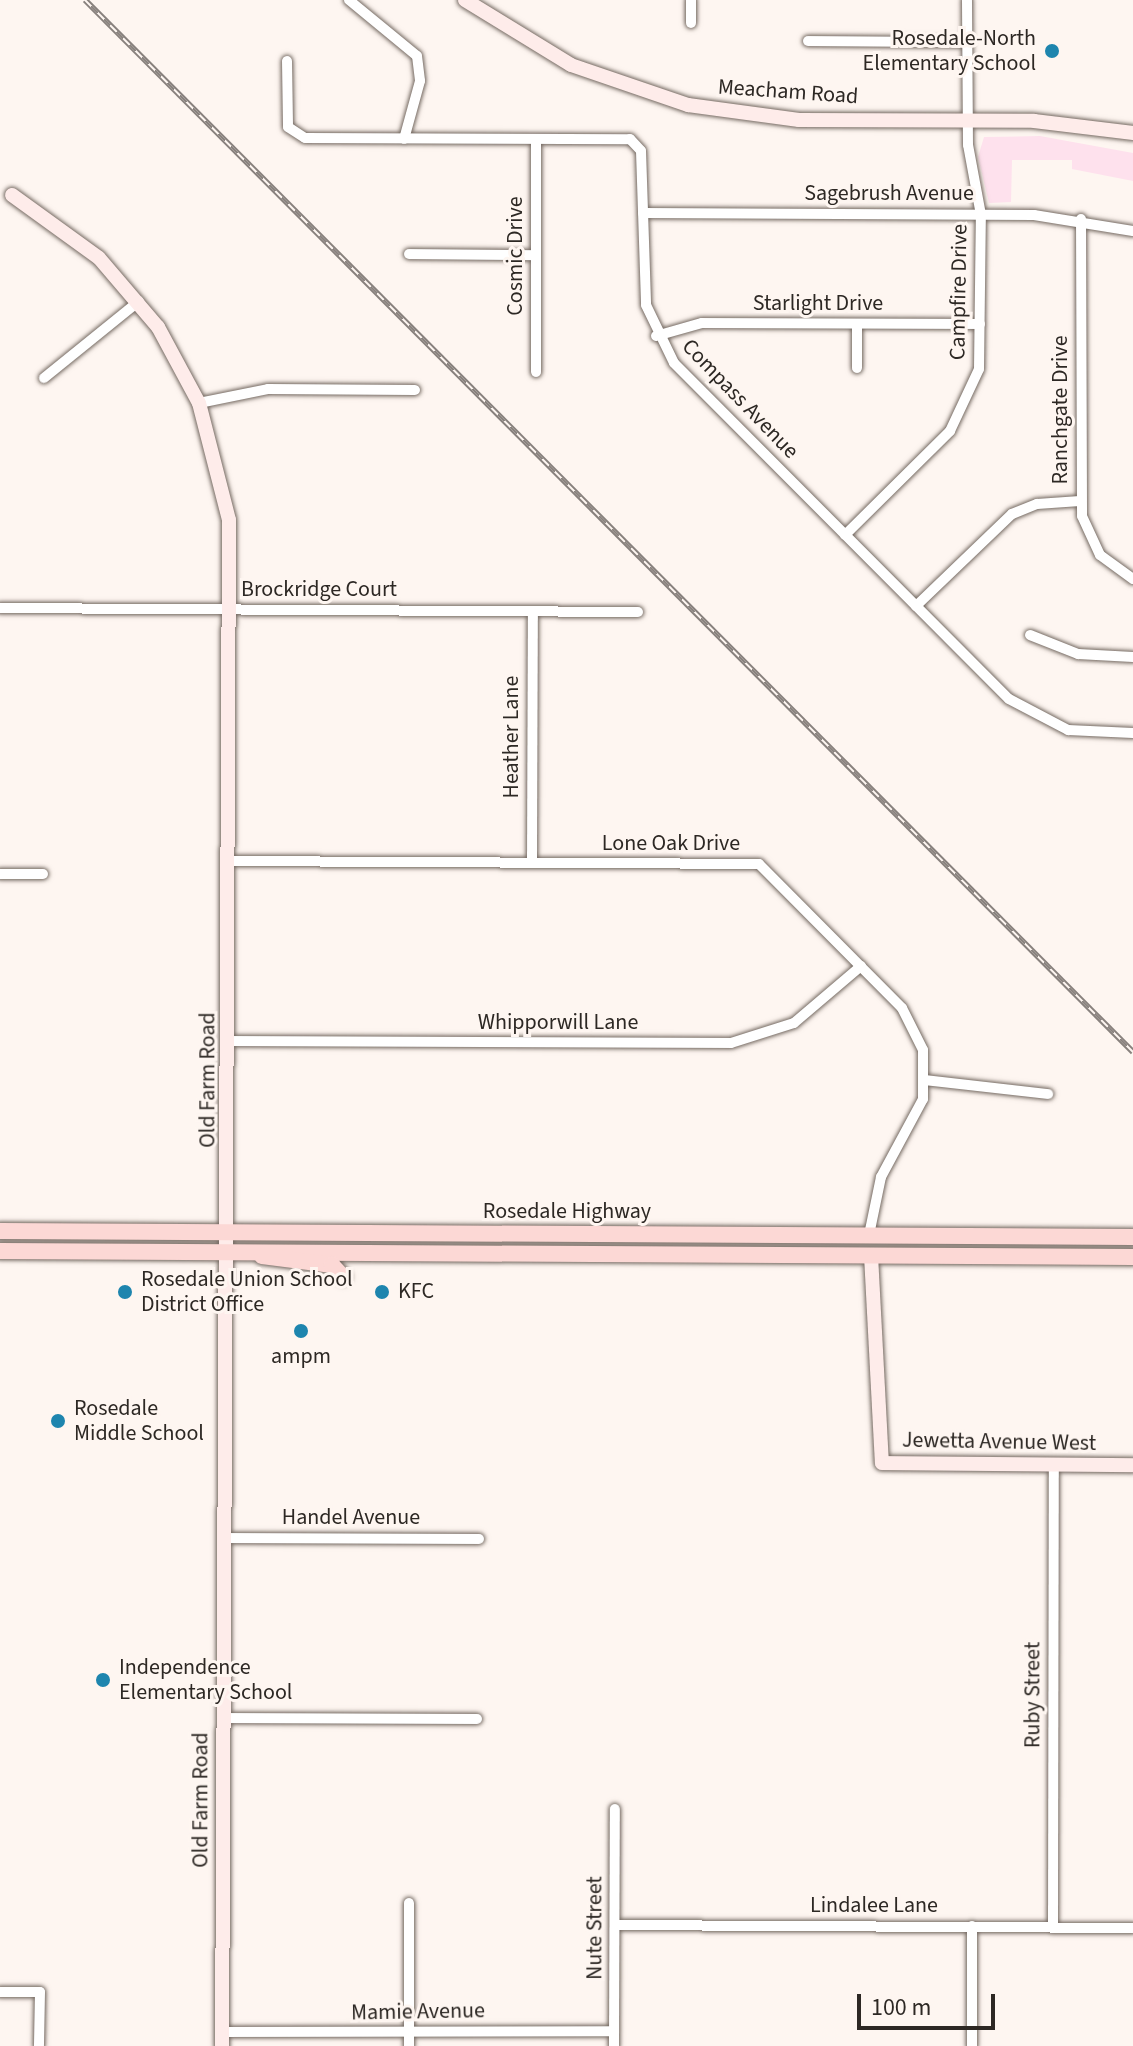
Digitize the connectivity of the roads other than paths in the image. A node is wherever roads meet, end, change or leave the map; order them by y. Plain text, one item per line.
1 (349, 0) edge
2 (465, 0) edge
3 (691, 0) edge
4 (967, 0) edge
5 (691, 23) dead end
6 (808, 41) dead end
7 (968, 42) junction
8 (287, 61) dead end
9 (967, 120) junction
10 (1133, 133) edge
11 (404, 139) junction
12 (536, 140) junction
13 (12, 195) dead end
14 (643, 213) junction
15 (981, 215) junction
16 (1081, 219) junction
17 (1133, 231) edge
18 (409, 254) dead end
19 (536, 255) junction
20 (139, 301) junction
21 (857, 324) junction
22 (980, 324) junction
23 (656, 336) junction
24 (857, 368) dead end
25 (536, 372) dead end
26 (44, 378) dead end
27 (415, 390) dead end
28 (199, 403) junction
29 (1080, 501) junction
30 (845, 535) junction
31 (1133, 579) edge
32 (916, 606) junction
33 (0, 608) edge
34 (231, 610) junction
35 (533, 611) junction
36 (638, 612) dead end
37 (1030, 635) dead end
38 (1133, 657) edge
39 (1133, 733) edge
40 (230, 861) junction
41 (532, 863) junction
42 (0, 874) edge
43 (43, 874) dead end
44 (861, 966) junction
45 (230, 1041) junction
46 (925, 1080) junction
47 (1048, 1094) dead end
48 (0, 1231) edge
49 (54, 1231) junction
50 (229, 1232) junction
51 (574, 1234) junction
52 (869, 1235) junction
53 (1099, 1237) junction
54 (1133, 1237) edge
55 (0, 1239) edge
56 (0, 1251) edge
57 (229, 1252) junction
58 (253, 1252) junction
59 (426, 1253) junction
60 (730, 1255) junction
61 (871, 1255) junction
62 (1133, 1257) edge
63 (343, 1277) dead end
64 (1054, 1465) junction
65 (1133, 1465) edge
66 (224, 1538) junction
67 (479, 1539) dead end
68 (223, 1718) junction
69 (477, 1719) dead end
70 (615, 1809) dead end
71 (409, 1903) dead end
72 (615, 1925) junction
73 (972, 1926) junction
74 (1053, 1926) junction
75 (1133, 1928) edge
76 (0, 1992) edge
77 (614, 2031) junction
78 (409, 2033) junction
79 (222, 2039) edge
80 (39, 2046) edge
81 (409, 2046) edge
82 (614, 2046) edge
83 (972, 2046) edge

1 - 11 street
2 - 9 street, Meacham Road
3 - 5 street
4 - 7 street, Campfire Drive
6 - 7 street
7 - 9 street, Campfire Drive
8 - 11 street, Compass Avenue
9 - 10 street, Meacham Road
9 - 15 street, Campfire Drive
11 - 12 street, Compass Avenue
12 - 14 street, Compass Avenue
12 - 19 street, Cosmic Drive
13 - 20 street, Old Farm Road
14 - 15 street, Sagebrush Avenue
14 - 23 street, Compass Avenue
15 - 16 street, Sagebrush Avenue
15 - 22 street, Campfire Drive
16 - 17 street, Sagebrush Avenue
16 - 29 street, Ranchgate Drive
18 - 19 street
19 - 25 street, Cosmic Drive
20 - 26 street
20 - 28 street, Old Farm Road
21 - 22 street, Starlight Drive
21 - 23 street, Starlight Drive
21 - 24 street
22 - 30 street, Campfire Drive
23 - 30 street, Compass Avenue
27 - 28 street
28 - 34 street, Old Farm Road
29 - 31 street, Ranchgate Drive
29 - 32 street
30 - 32 street, Compass Avenue
32 - 39 street, Compass Avenue
33 - 34 street, Brockridge Court
34 - 35 street, Brockridge Court
34 - 40 street, Old Farm Road
35 - 36 street, Brockridge Court
35 - 41 street, Heather Lane
37 - 38 street
40 - 41 street, Lone Oak Drive
40 - 45 street, Old Farm Road
41 - 44 street, Lone Oak Drive
42 - 43 street
44 - 45 street, Whipporwill Lane
44 - 46 street, Lone Oak Drive
45 - 50 street, Old Farm Road
46 - 47 street
46 - 52 street, Lone Oak Drive
48 - 49 main road, Rosedale Highway
49 - 50 main road, Rosedale Highway
49 - 55 main road
50 - 51 main road, Rosedale Highway
50 - 57 street, Old Farm Road
51 - 52 main road, Rosedale Highway
51 - 59 main road
52 - 53 main road, Rosedale Highway
52 - 60 main road
53 - 54 main road, Rosedale Highway
53 - 61 main road
56 - 57 main road, Rosedale Highway
57 - 58 main road, Rosedale Highway
57 - 66 street, Old Farm Road
58 - 59 main road, Rosedale Highway
58 - 63 main road
59 - 60 main road, Rosedale Highway
60 - 61 main road, Rosedale Highway
61 - 62 main road, Rosedale Highway
61 - 64 street, Jewetta Avenue West
64 - 65 street, Jewetta Avenue West
64 - 74 street, Ruby Street
66 - 67 street, Handel Avenue
66 - 68 street, Old Farm Road
68 - 69 street
68 - 79 street, Old Farm Road
70 - 72 street, Nute Street
71 - 78 street
72 - 73 street, Lindalee Lane
72 - 77 street, Nute Street
73 - 74 street, Lindalee Lane
73 - 83 street
74 - 75 street, Lindalee Lane
76 - 80 street
77 - 78 street, Mamie Avenue
77 - 82 street, Nute Street
78 - 79 street, Mamie Avenue
78 - 81 street

